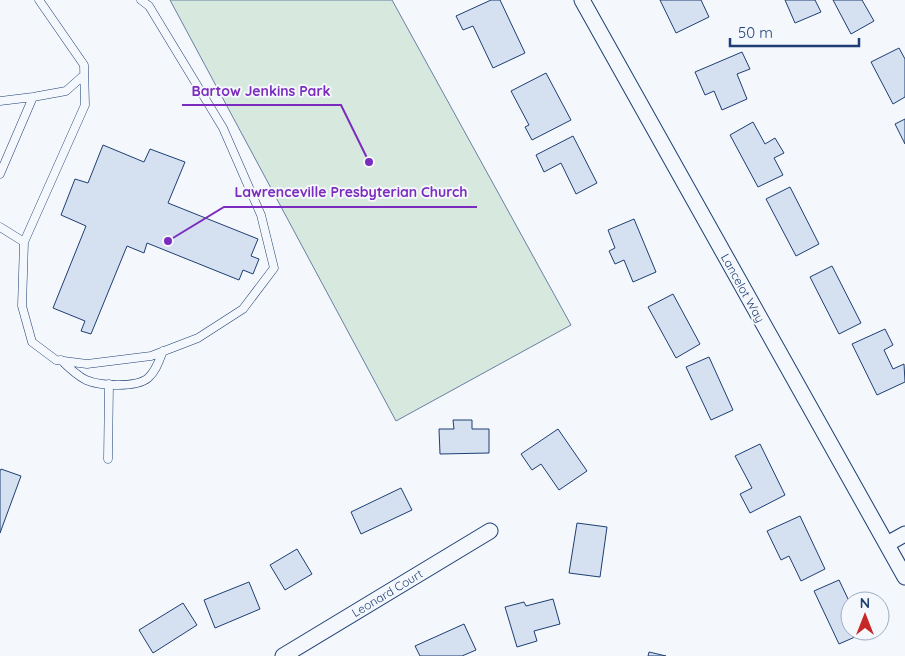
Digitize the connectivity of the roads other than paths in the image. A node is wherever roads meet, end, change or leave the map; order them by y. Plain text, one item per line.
1 (39, 0) edge
2 (140, 0) edge
3 (582, 0) edge
4 (84, 75) junction
5 (33, 97) junction
6 (0, 101) edge
7 (0, 174) edge
8 (0, 227) edge
9 (24, 242) junction
10 (163, 351) junction
11 (62, 360) junction
12 (109, 384) junction
13 (108, 459) dead end
14 (490, 531) dead end
15 (905, 534) edge
16 (887, 544) junction
17 (905, 576) edge
18 (284, 656) edge

1 - 4 lane
2 - 10 lane
3 - 16 street, Lancelot Way
4 - 5 lane
4 - 9 lane
5 - 6 lane
5 - 7 lane
8 - 9 lane
9 - 11 lane
10 - 11 lane
10 - 12 lane
11 - 12 lane
12 - 13 lane
14 - 18 street, Leonard Court
15 - 16 street
16 - 17 street, Lancelot Way

